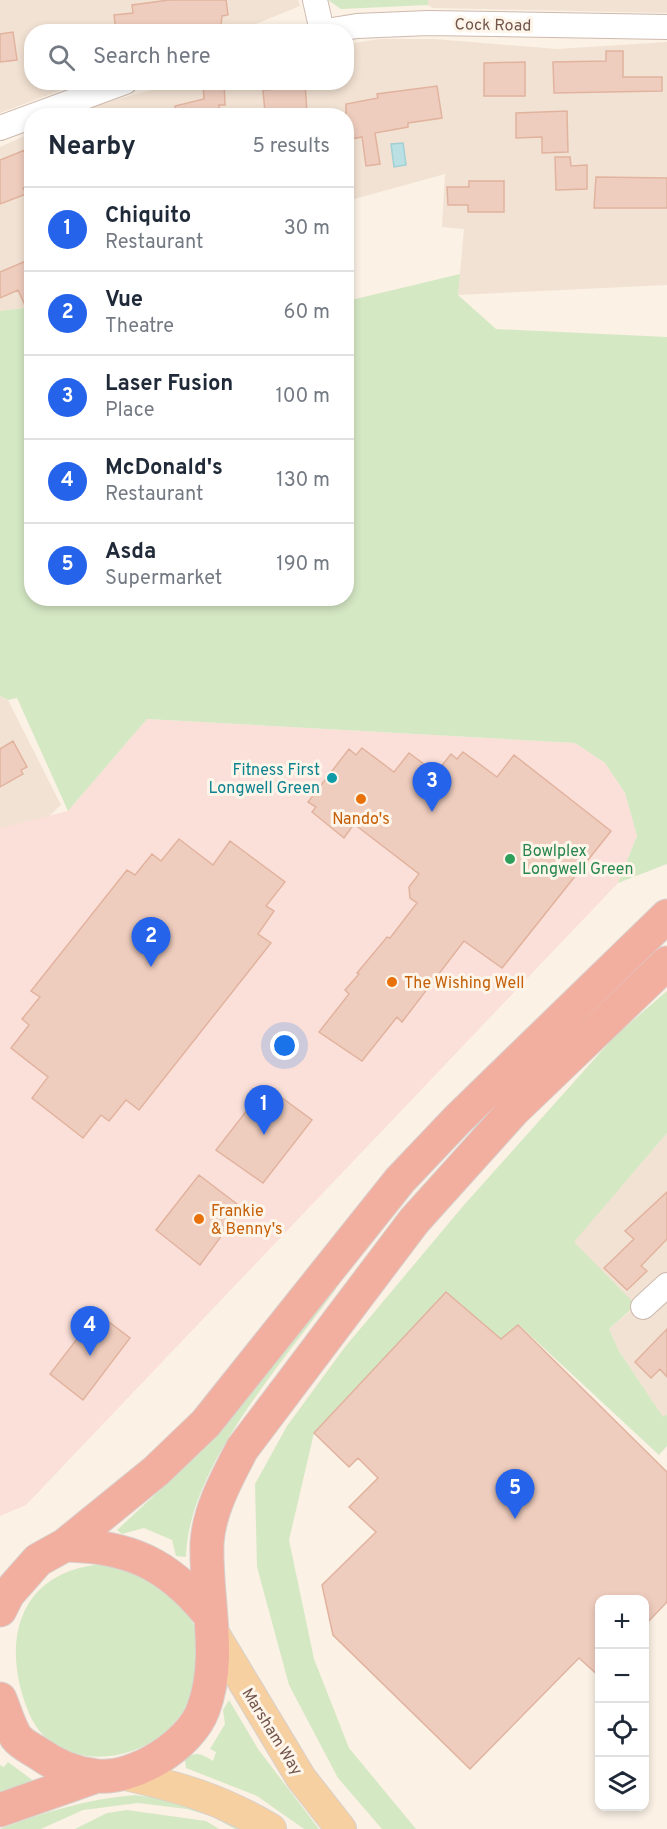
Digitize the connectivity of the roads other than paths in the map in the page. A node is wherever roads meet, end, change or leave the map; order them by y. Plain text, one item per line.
1 (315, 0) edge
2 (320, 24) edge
3 (354, 26) edge
4 (667, 27) edge
5 (103, 90) edge
6 (54, 108) edge
7 (24, 119) edge
8 (0, 128) edge
9 (667, 916) edge
10 (667, 963) edge
11 (667, 1285) edge
12 (643, 1307) dead end
13 (65, 1545) junction
14 (0, 1610) edge
15 (210, 1622) junction
16 (0, 1699) edge
17 (109, 1775) junction
18 (0, 1810) edge
19 (271, 1829) edge
20 (341, 1829) edge

1 - 2 street
3 - 4 street, Cock Road
5 - 6 street
7 - 8 street
9 - 13 highway
10 - 15 highway
11 - 12 street
13 - 14 highway
13 - 15 highway
15 - 17 highway
15 - 20 main road, Marsham Way
16 - 17 highway
17 - 18 highway
17 - 19 main road

